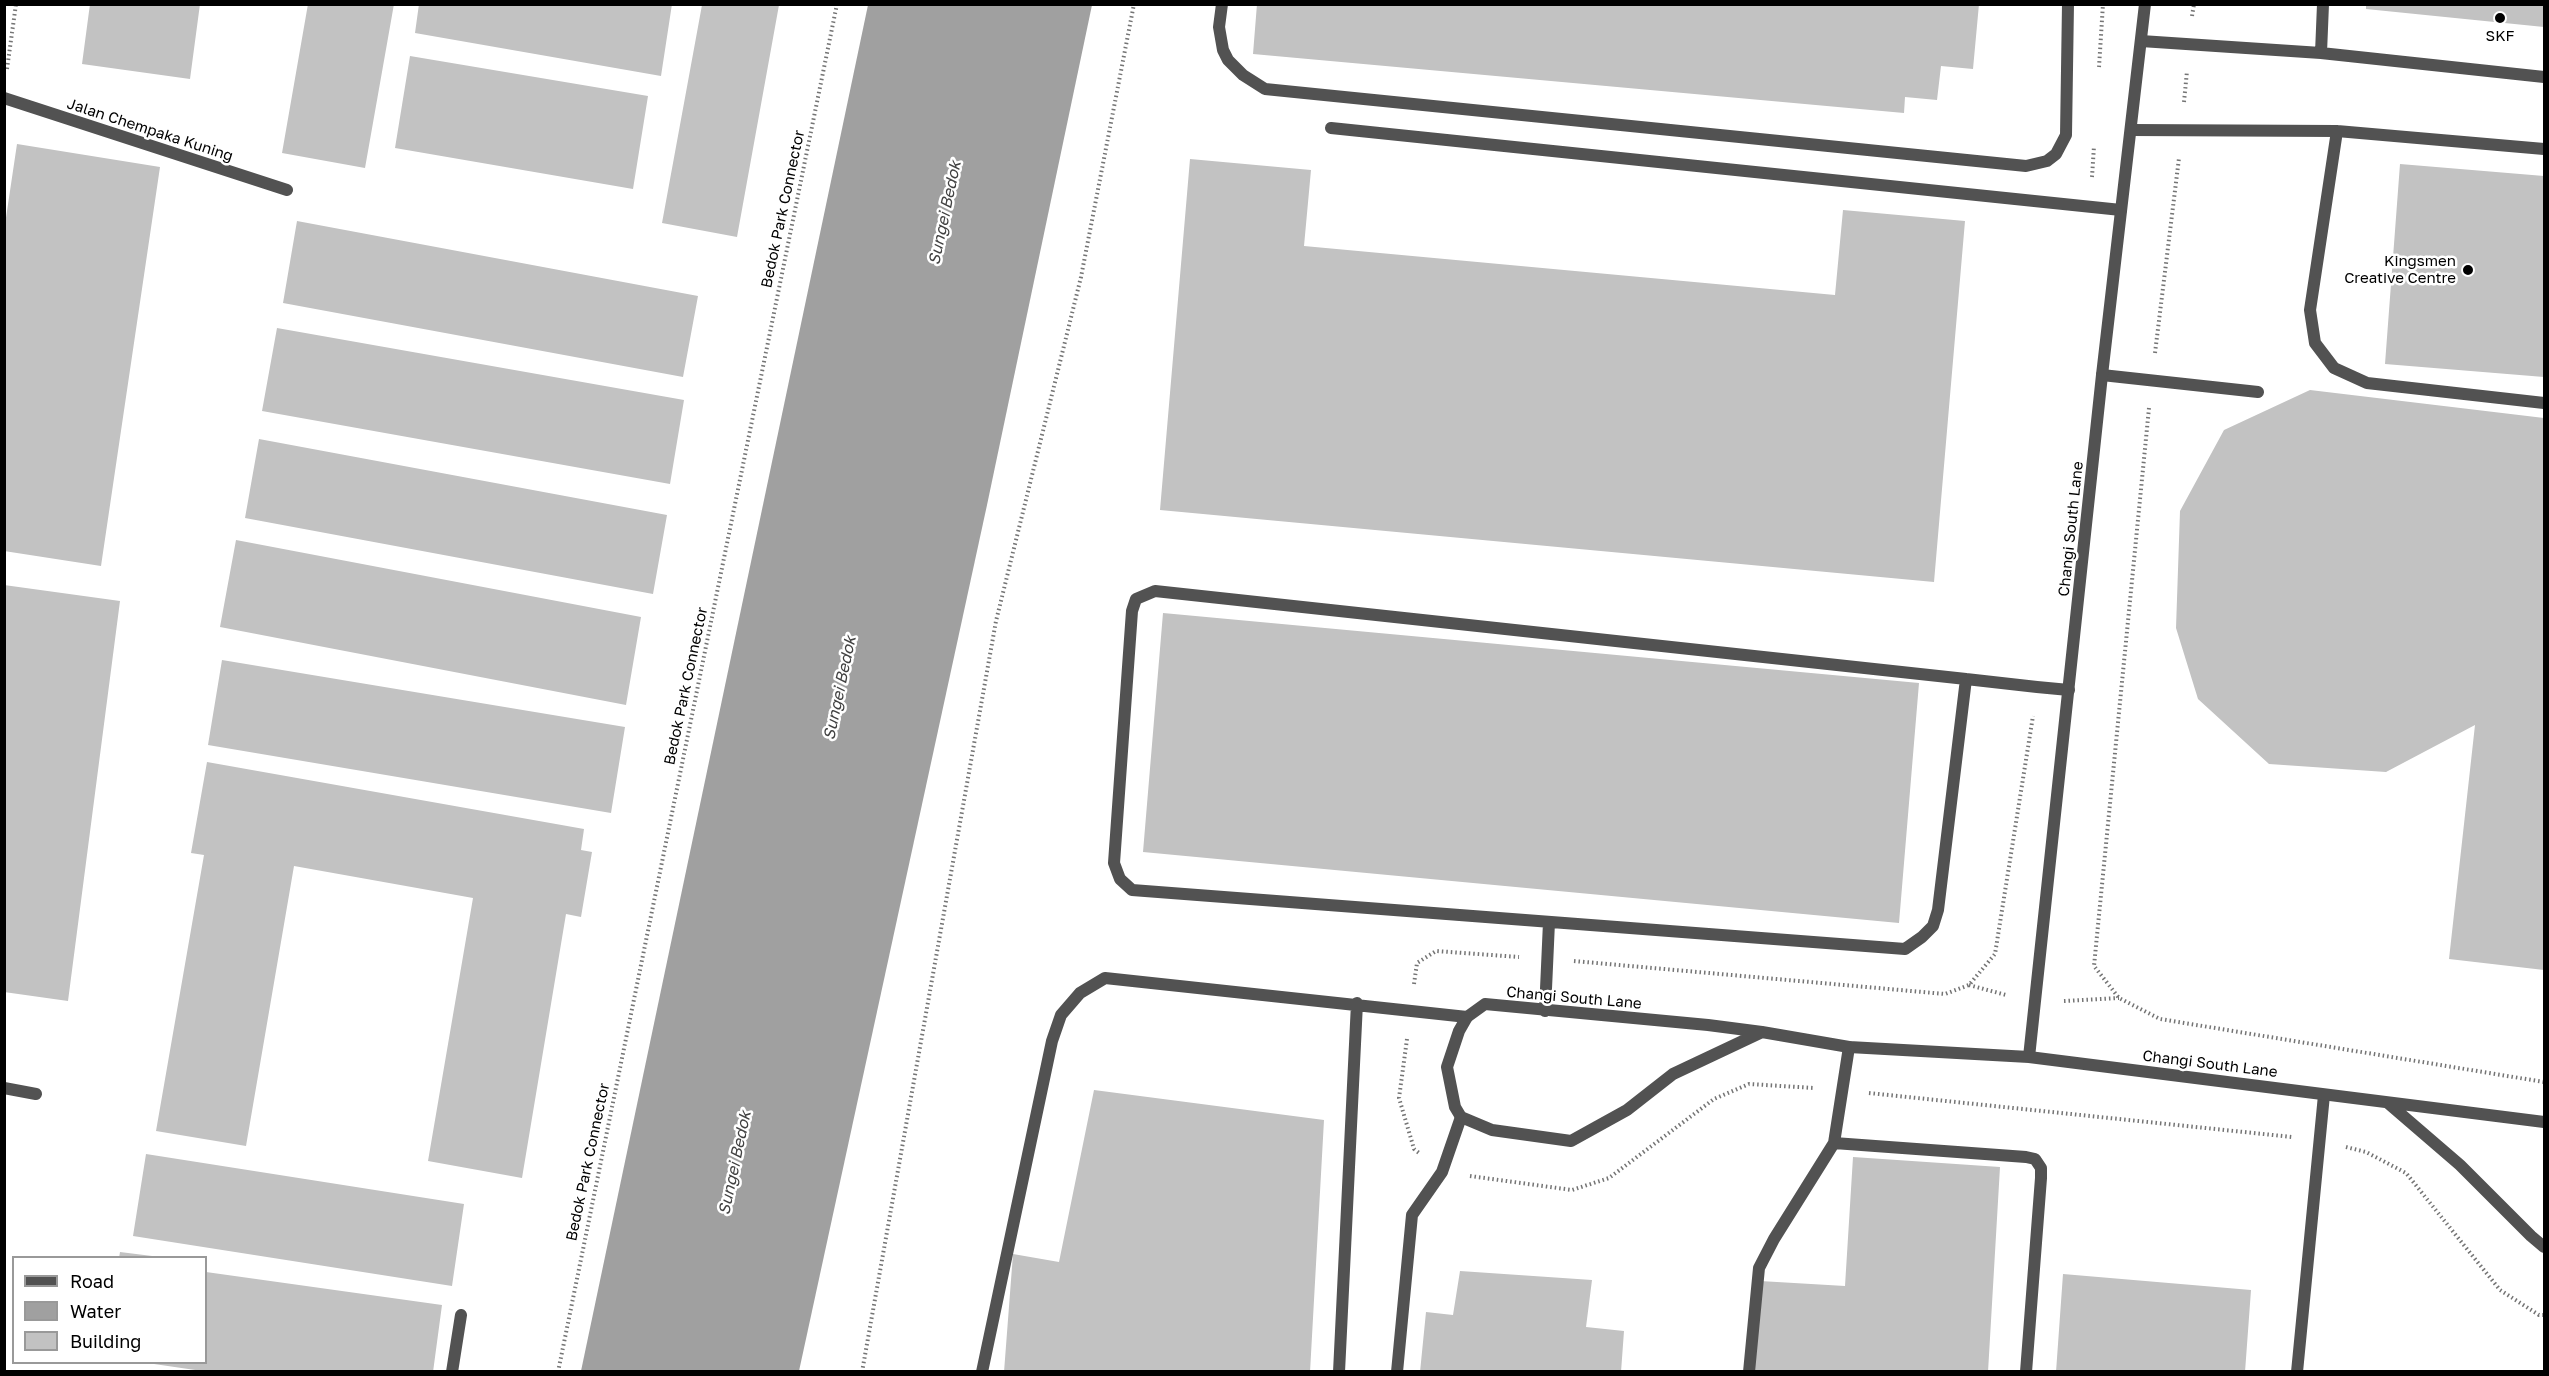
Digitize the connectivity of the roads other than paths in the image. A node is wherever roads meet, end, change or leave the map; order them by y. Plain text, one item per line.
1 (1222, 4) edge
2 (2068, 4) edge
3 (2145, 4) edge
4 (2323, 4) edge
5 (2141, 42) junction
6 (2321, 53) junction
7 (2544, 76) edge
8 (4, 98) edge
9 (1332, 128) dead end
10 (2132, 130) junction
11 (2337, 131) junction
12 (2544, 149) edge
13 (287, 190) dead end
14 (2121, 210) junction
15 (2102, 375) junction
16 (2258, 392) dead end
17 (2544, 403) edge
18 (1966, 679) junction
19 (2069, 690) junction
20 (1549, 922) junction
21 (1357, 1003) junction
22 (1545, 1011) junction
23 (1467, 1017) junction
24 (1762, 1032) junction
25 (1849, 1047) junction
26 (2029, 1057) junction
27 (4, 1088) edge
28 (36, 1094) dead end
29 (2324, 1095) junction
30 (2387, 1102) junction
31 (1461, 1117) junction
32 (2544, 1122) edge
33 (1834, 1143) junction
34 (2544, 1246) edge
35 (461, 1315) dead end
36 (452, 1371) edge
37 (982, 1371) edge
38 (1339, 1371) edge
39 (1397, 1371) edge
40 (1749, 1371) edge
41 (2026, 1371) edge
42 (2298, 1371) edge

1 - 2 street
3 - 5 street, Changi South Lane
4 - 6 street
5 - 6 street
5 - 10 street, Changi South Lane
6 - 7 street
8 - 13 street, Jalan Chempaka Kuning
9 - 14 street
10 - 11 street
10 - 14 street, Changi South Lane
11 - 12 street
11 - 17 street
14 - 15 street, Changi South Lane
15 - 16 street
15 - 19 street, Changi South Lane
18 - 19 street
18 - 20 street
18 - 20 street
19 - 26 street, Changi South Lane
20 - 22 street
21 - 23 street
21 - 37 street
21 - 38 street
22 - 23 street, Changi South Lane
22 - 24 street, Changi South Lane
23 - 31 street
24 - 25 street, Changi South Lane
24 - 31 street
25 - 26 street, Changi South Lane
25 - 33 street
26 - 29 street, Changi South Lane
27 - 28 street
29 - 30 street, Changi South Lane
29 - 42 street
30 - 32 street, Changi South Lane
30 - 34 street
31 - 39 street
33 - 40 street
33 - 41 street
35 - 36 street

